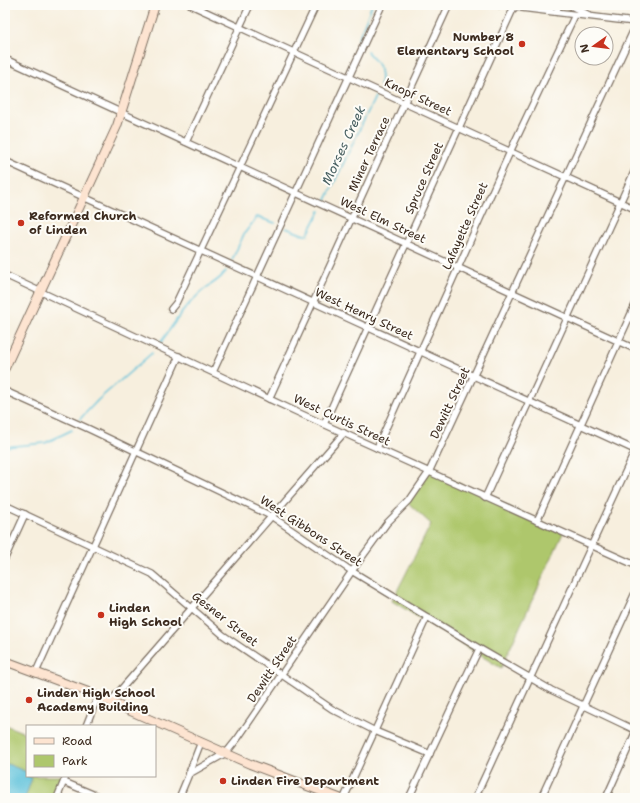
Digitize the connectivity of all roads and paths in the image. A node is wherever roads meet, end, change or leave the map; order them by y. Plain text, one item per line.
1 (155, 5) edge
2 (191, 5) edge
3 (250, 5) edge
4 (316, 5) edge
5 (382, 5) edge
6 (449, 5) edge
7 (498, 5) edge
8 (559, 5) edge
9 (569, 5) edge
10 (514, 7) junction
11 (556, 12) junction
12 (575, 14) junction
13 (591, 16) junction
14 (635, 22) edge
15 (635, 26) edge
16 (240, 27) junction
17 (295, 53) junction
18 (6, 61) edge
19 (348, 77) junction
20 (404, 103) junction
21 (122, 113) junction
22 (458, 128) junction
23 (186, 142) junction
24 (510, 152) junction
25 (5, 161) edge
26 (241, 167) junction
27 (635, 170) edge
28 (566, 178) junction
29 (296, 192) junction
30 (84, 197) junction
31 (620, 202) junction
32 (635, 209) edge
33 (352, 217) junction
34 (406, 242) junction
35 (201, 251) junction
36 (459, 267) junction
37 (5, 275) edge
38 (257, 276) junction
39 (41, 291) junction
40 (513, 292) junction
41 (313, 302) junction
42 (635, 305) edge
43 (172, 309) dead end
44 (568, 318) junction
45 (368, 328) junction
46 (618, 341) junction
47 (635, 349) edge
48 (420, 352) junction
49 (179, 356) junction
50 (5, 368) edge
51 (213, 372) junction
52 (474, 376) junction
53 (5, 391) edge
54 (269, 399) junction
55 (529, 402) junction
56 (324, 424) junction
57 (580, 425) junction
58 (344, 433) junction
59 (377, 448) junction
60 (136, 451) junction
61 (635, 451) edge
62 (429, 472) junction
63 (485, 498) junction
64 (5, 504) edge
65 (25, 514) junction
66 (271, 516) junction
67 (537, 521) junction
68 (93, 545) junction
69 (591, 546) junction
70 (5, 558) edge
71 (635, 566) edge
72 (352, 571) junction
73 (635, 593) edge
74 (192, 608) junction
75 (427, 617) junction
76 (479, 649) junction
77 (5, 661) edge
78 (36, 672) junction
79 (282, 675) junction
80 (530, 678) junction
81 (98, 696) junction
82 (110, 702) junction
83 (583, 706) junction
84 (86, 725) edge
85 (375, 731) junction
86 (635, 731) edge
87 (201, 742) junction
88 (226, 753) junction
89 (430, 754) junction
90 (188, 774) junction
91 (66, 777) edge
92 (64, 782) junction
93 (57, 798) edge
94 (102, 798) edge
95 (179, 798) edge
96 (339, 798) edge
97 (344, 798) edge
98 (409, 798) edge
99 (475, 798) edge
100 (541, 798) edge
101 (606, 798) edge

1 - 21 main road
2 - 16 street, Knopf Street
3 - 16 street
4 - 17 street
5 - 19 street
6 - 20 street, Miner Terrace
7 - 10 street
8 - 11 street
9 - 13 street
10 - 11 street
10 - 22 street, Spruce Street
11 - 12 street
12 - 13 street
12 - 24 street, Lafayette Street
13 - 14 street
15 - 28 street, Dewitt Street
16 - 17 street, Knopf Street
16 - 23 street
17 - 19 street, Knopf Street
17 - 26 street
18 - 21 street, West Elm Street
19 - 20 street, Knopf Street
19 - 29 street
20 - 22 street, Knopf Street
20 - 33 street, Miner Terrace
21 - 23 street, West Elm Street
21 - 30 main road
22 - 24 street, Knopf Street
22 - 34 street, Spruce Street
23 - 26 street, West Elm Street
24 - 28 street, Knopf Street
24 - 36 street, Lafayette Street
25 - 30 street, West Henry Street
26 - 29 street, West Elm Street
26 - 35 street
27 - 31 street
28 - 31 street, Knopf Street
28 - 40 street, Dewitt Street
29 - 33 street, West Elm Street
29 - 38 street
30 - 35 street, West Henry Street
30 - 39 main road
31 - 32 street, Knopf Street
31 - 44 street
33 - 34 street, West Elm Street
33 - 41 street, Miner Terrace
34 - 36 street, West Elm Street
34 - 45 street, Spruce Street
35 - 38 street, West Henry Street
35 - 43 street
36 - 40 street, West Elm Street
36 - 48 street, Lafayette Street
37 - 39 street, West Curtis Street
38 - 41 street, West Henry Street
38 - 51 street
39 - 49 street, West Curtis Street
39 - 50 main road
40 - 44 street, West Elm Street
40 - 52 street, Dewitt Street
41 - 45 street, West Henry Street
41 - 54 street, Miner Terrace
42 - 46 street
44 - 46 street, West Elm Street
44 - 55 street
45 - 48 street, West Henry Street
45 - 56 street, Spruce Street
46 - 47 street, West Elm Street
46 - 57 street
48 - 52 street, West Henry Street
48 - 59 street, Lafayette Street
49 - 51 street, West Curtis Street
49 - 60 street
51 - 54 street, West Curtis Street
52 - 55 street, West Henry Street
52 - 62 street, Dewitt Street
53 - 60 street, West Gibbons Street
54 - 56 street, West Curtis Street
55 - 57 street, West Henry Street
55 - 63 street
56 - 58 street, West Curtis Street
57 - 61 street, West Henry Street
57 - 67 street
58 - 59 street, West Curtis Street
58 - 66 street
59 - 62 street, West Curtis Street
60 - 66 street, West Gibbons Street
60 - 68 street
61 - 69 street
62 - 63 street, West Curtis Street
62 - 72 street, Dewitt Street
63 - 67 street, West Curtis Street
64 - 65 street, Gesner Street
65 - 68 street, Gesner Street
65 - 70 street
66 - 72 street, West Gibbons Street
66 - 74 street
67 - 69 street, West Curtis Street
68 - 74 street, Gesner Street
68 - 78 street
69 - 71 street, West Curtis Street
69 - 80 street
72 - 75 street, West Gibbons Street
72 - 79 street, Dewitt Street
73 - 83 street
74 - 79 street, Gesner Street
74 - 82 street
75 - 76 street, West Gibbons Street
75 - 85 street
76 - 80 street, West Gibbons Street
76 - 89 street
77 - 78 main road
78 - 81 main road
79 - 85 street, Gesner Street
79 - 88 street, Dewitt Street
80 - 83 street, West Gibbons Street
80 - 99 street
81 - 82 main road
81 - 84 street
82 - 87 main road
83 - 86 street, West Gibbons Street
83 - 100 street
85 - 89 street, Gesner Street
85 - 97 street
86 - 101 street
87 - 88 main road
87 - 90 street
88 - 90 street
88 - 96 main road
89 - 98 street
90 - 95 street
91 - 92 street
92 - 93 street
92 - 94 street

